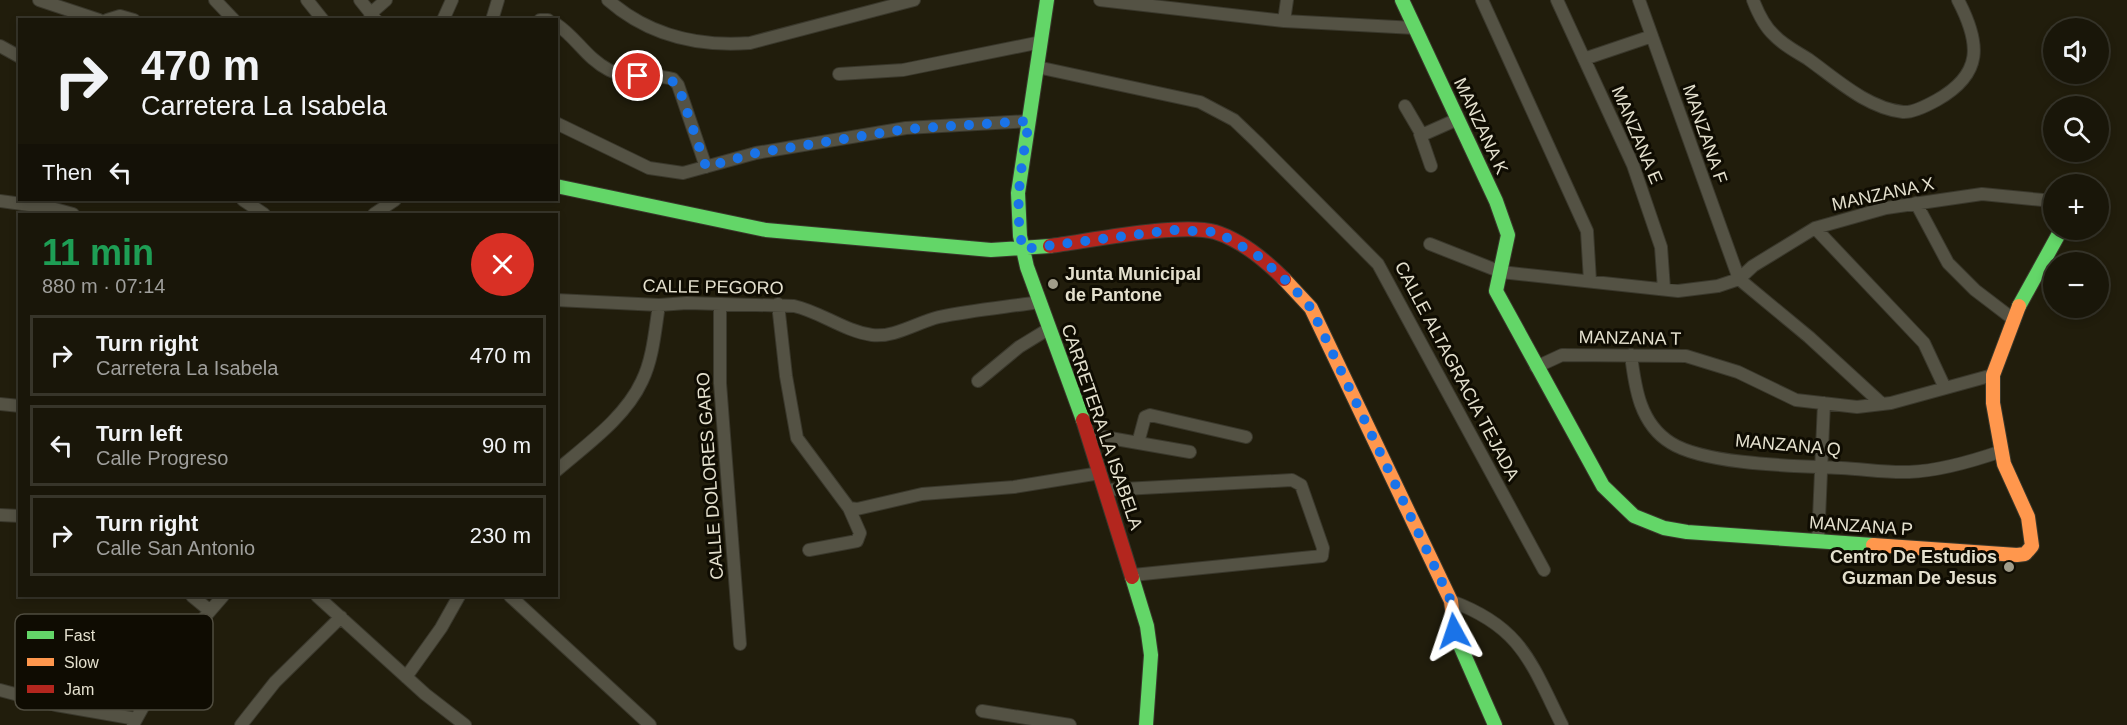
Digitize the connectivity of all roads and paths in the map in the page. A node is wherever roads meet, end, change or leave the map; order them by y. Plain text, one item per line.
1 (39, 0) edge
2 (215, 0) edge
3 (307, 0) edge
4 (360, 0) edge
5 (386, 0) edge
6 (452, 0) edge
7 (498, 0) edge
8 (608, 0) edge
9 (914, 0) edge
10 (1047, 0) edge
11 (1100, 0) edge
12 (1287, 0) edge
13 (1402, 0) edge
14 (1482, 0) edge
15 (1557, 0) edge
16 (1639, 0) edge
17 (1754, 0) edge
18 (1958, 0) edge
19 (373, 17) edge
20 (93, 18) edge
21 (232, 18) edge
22 (321, 18) edge
23 (444, 18) edge
24 (493, 18) edge
25 (1284, 21) junction
26 (558, 26) edge
27 (1415, 28) junction
28 (1652, 36) junction
29 (1041, 42) junction
30 (0, 46) edge
31 (18, 56) edge
32 (1584, 59) junction
33 (1037, 67) junction
34 (839, 74) dead end
35 (1405, 106) dead end
36 (1458, 119) junction
37 (1029, 121) junction
38 (558, 124) edge
39 (1420, 134) junction
40 (1431, 166) dead end
41 (706, 167) junction
42 (558, 186) edge
43 (0, 201) edge
44 (244, 201) edge
45 (390, 203) edge
46 (2043, 203) edge
47 (1916, 204) junction
48 (70, 213) edge
49 (262, 213) edge
50 (375, 213) edge
51 (1815, 228) junction
52 (2056, 240) edge
53 (1430, 244) dead end
54 (1023, 249) junction
55 (1501, 272) junction
56 (1738, 279) junction
57 (1590, 281) junction
58 (1664, 289) junction
59 (558, 300) edge
60 (1040, 302) junction
61 (778, 304) junction
62 (659, 305) junction
63 (720, 305) junction
64 (2013, 319) junction
65 (1050, 328) junction
66 (1631, 355) junction
67 (1536, 367) junction
68 (1993, 375) junction
69 (978, 381) dead end
70 (1945, 388) junction
71 (1824, 403) junction
72 (0, 404) edge
73 (1882, 404) junction
74 (18, 406) edge
75 (1087, 434) junction
76 (1246, 437) dead end
77 (1138, 443) junction
78 (2002, 451) junction
79 (1190, 452) dead end
80 (1822, 467) junction
81 (558, 469) edge
82 (1100, 473) junction
83 (1105, 490) junction
84 (849, 508) junction
85 (0, 515) edge
86 (18, 516) edge
87 (1818, 541) junction
88 (809, 550) dead end
89 (1544, 570) dead end
90 (1133, 575) junction
91 (193, 597) edge
92 (222, 597) edge
93 (318, 597) edge
94 (458, 597) edge
95 (511, 597) edge
96 (1451, 601) junction
97 (209, 610) junction
98 (206, 614) edge
99 (341, 617) junction
100 (740, 644) dead end
101 (406, 677) junction
102 (0, 690) edge
103 (15, 694) edge
104 (79, 710) edge
105 (982, 711) dead end
106 (1034, 721) edge
107 (135, 722) edge
108 (242, 725) edge
109 (465, 725) edge
110 (650, 725) edge
111 (1070, 725) edge
112 (1146, 725) edge
113 (1495, 725) edge
114 (1562, 725) edge

1 - 20 street
2 - 21 street
3 - 22 street
4 - 19 street
5 - 19 street
6 - 23 street
7 - 24 street
8 - 9 street
10 - 29 street, CARRETERA LA ISABELA
11 - 25 street
12 - 25 street
13 - 27 street, MANZANA K
14 - 57 street
15 - 32 street, MANZANA E
16 - 28 street, MANZANA F
17 - 18 street
25 - 27 street
26 - 41 street
27 - 36 street, MANZANA K
28 - 32 street
28 - 56 street, MANZANA F
29 - 33 street, CARRETERA LA ISABELA
29 - 34 street
30 - 31 street
32 - 58 street, MANZANA E
33 - 37 street, CARRETERA LA ISABELA
33 - 89 street, CALLE ALTAGRACIA TEJADA
35 - 39 street
36 - 39 street
36 - 55 street, MANZANA K
37 - 41 street
37 - 54 street, CARRETERA LA ISABELA
38 - 41 street
39 - 40 street
42 - 54 street
43 - 48 street
44 - 49 street
45 - 50 street
46 - 47 street, MANZANA X
47 - 51 street, MANZANA X
47 - 64 street
51 - 56 street, MANZANA X
51 - 70 street
52 - 64 street, MANZANA P
53 - 55 street
54 - 60 street, CARRETERA LA ISABELA
54 - 96 street
55 - 57 street
55 - 67 street, MANZANA P
56 - 58 street
56 - 73 street
57 - 58 street
59 - 62 street, CALLE PEGORO
60 - 61 street, CALLE PEGORO
60 - 65 street, CARRETERA LA ISABELA
61 - 63 street, CALLE PEGORO
61 - 84 street
62 - 63 street, CALLE PEGORO
62 - 81 street
63 - 100 street, CALLE DOLORES GARO
64 - 68 street, MANZANA P
65 - 69 street
65 - 75 street, CARRETERA LA ISABELA
66 - 67 street, MANZANA T
66 - 71 street, MANZANA T
66 - 80 street, MANZANA Q
67 - 87 street, MANZANA P
68 - 70 street, MANZANA T
68 - 78 street, MANZANA P
70 - 73 street, MANZANA T
71 - 73 street, MANZANA T
71 - 80 street
72 - 74 street
75 - 77 street
75 - 82 street, CARRETERA LA ISABELA
76 - 77 street
77 - 79 street
78 - 80 street, MANZANA Q
78 - 87 street, MANZANA P
80 - 87 street
82 - 83 street, CARRETERA LA ISABELA
82 - 84 street
83 - 90 street, CARRETERA LA ISABELA
83 - 90 street
84 - 88 street
85 - 86 street
90 - 112 street, CARRETERA LA ISABELA
91 - 97 street
92 - 97 street
93 - 99 street
94 - 101 street
95 - 110 street
96 - 113 street
96 - 114 street
97 - 98 street
99 - 101 street
99 - 108 street
101 - 109 street
102 - 103 street
104 - 107 street
105 - 106 street
106 - 111 street

